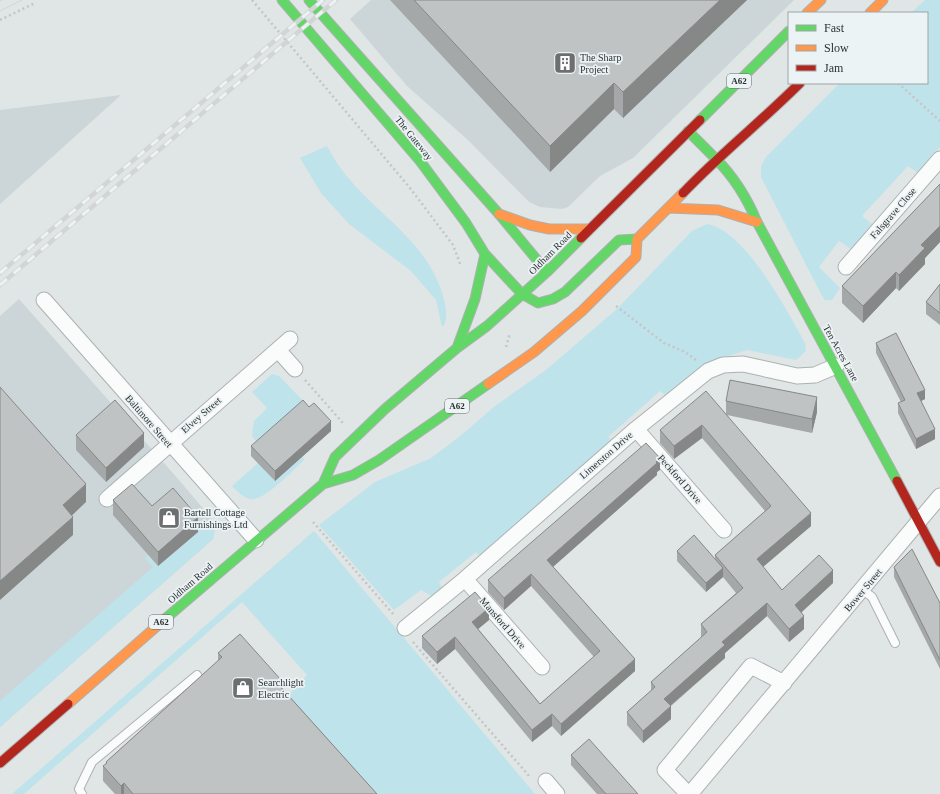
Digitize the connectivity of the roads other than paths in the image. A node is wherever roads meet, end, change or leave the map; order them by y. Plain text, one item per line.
1 (282, 0) edge
2 (309, 0) edge
3 (821, 0) edge
4 (883, 0) edge
5 (808, 12) edge
6 (871, 12) edge
7 (788, 31) edge
8 (799, 84) edge
9 (688, 131) junction
10 (716, 159) junction
11 (940, 159) edge
12 (668, 208) junction
13 (499, 214) junction
14 (756, 222) junction
15 (588, 229) junction
16 (637, 239) junction
17 (485, 254) junction
18 (846, 267) dead end
19 (549, 274) junction
20 (522, 294) junction
21 (567, 295) junction
22 (44, 300) dead end
23 (582, 311) junction
24 (290, 339) dead end
25 (457, 348) junction
26 (278, 350) junction
27 (836, 366) junction
28 (296, 369) road end
29 (636, 429) junction
30 (169, 444) junction
31 (323, 484) junction
32 (940, 496) edge
33 (107, 498) dead end
34 (919, 522) junction
35 (724, 530) dead end
36 (256, 540) junction
37 (940, 562) edge
38 (465, 579) junction
39 (863, 590) junction
40 (405, 628) road end
41 (895, 642) dead end
42 (542, 667) dead end
43 (197, 675) dead end
44 (784, 683) junction
45 (0, 763) edge
46 (546, 781) road end
47 (82, 794) edge
48 (557, 794) edge
49 (689, 794) edge

1 - 17 main road, The Gateway
2 - 13 main road, The Gateway
3 - 5 main road
4 - 6 main road
7 - 9 main road, Oldham Road / A62
8 - 10 main road
9 - 10 main road, Ten Acres Lane
9 - 15 main road, Oldham Road / A62
10 - 12 main road
10 - 14 main road, Ten Acres Lane
11 - 18 street, Falsgrave Close
12 - 14 main road
12 - 16 main road
13 - 15 main road
13 - 19 main road, The Gateway
14 - 27 main road, Ten Acres Lane
15 - 19 main road, Oldham Road / A62
16 - 21 main road
16 - 23 main road, Oldham Road / A62
17 - 20 main road, The Gateway
17 - 25 main road
19 - 20 main road, Oldham Road / A62
20 - 21 main road
20 - 25 main road, Oldham Road / A62
21 - 23 main road
22 - 30 street, Baltimore Street
23 - 31 main road, Oldham Road / A62
24 - 26 street, Elvey Street
25 - 31 main road, Oldham Road / A62
26 - 28 street
26 - 30 street, Elvey Street
27 - 29 street, Limerston Drive
27 - 34 main road, Ten Acres Lane
29 - 35 street, Peckford Drive
29 - 38 street, Limerston Drive
30 - 33 street, Elvey Street
30 - 36 street, Baltimore Street
31 - 36 main road, Oldham Road / A62
32 - 34 street, Bower Street
34 - 37 main road, Ten Acres Lane
34 - 39 street, Bower Street
36 - 45 main road, Oldham Road / A62
38 - 40 street, Limerston Drive
38 - 42 street, Mansford Drive
39 - 41 lane
39 - 44 street, Bower Street
43 - 47 lane
44 - 49 street, Bower Street
44 - 49 street, Bower Street
46 - 48 street

